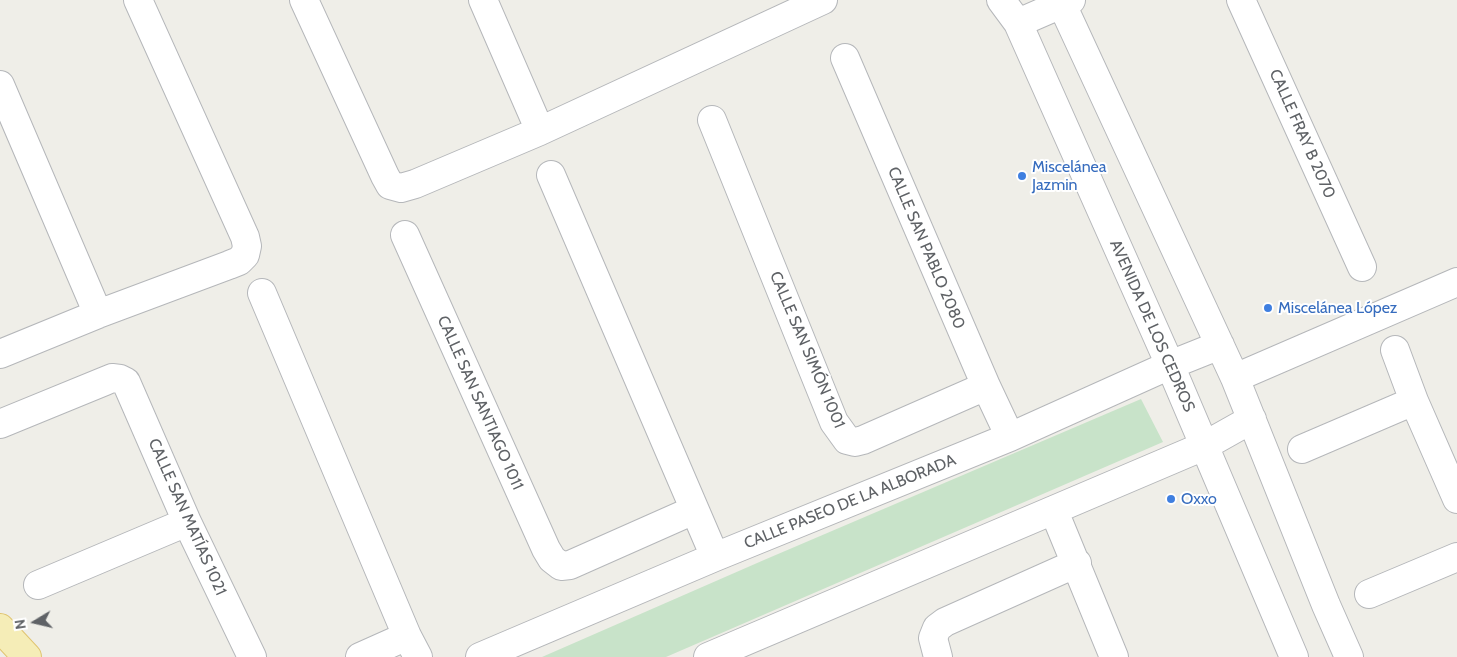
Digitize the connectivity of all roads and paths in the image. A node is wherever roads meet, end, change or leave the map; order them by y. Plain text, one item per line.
1 (138, 0) edge
2 (304, 0) edge
3 (483, 0) edge
4 (824, 0) edge
5 (1001, 0) edge
6 (1241, 0) edge
7 (1064, 2) edge
8 (1018, 23) junction
9 (845, 58) dead end
10 (0, 85) edge
11 (712, 120) dead end
12 (540, 131) junction
13 (551, 176) dead end
14 (405, 235) dead end
15 (1362, 267) dead end
16 (1457, 282) edge
17 (262, 293) dead end
18 (98, 314) junction
19 (1220, 345) junction
20 (1394, 350) dead end
21 (0, 354) edge
22 (1170, 365) junction
23 (1235, 378) junction
24 (986, 386) junction
25 (1414, 401) junction
26 (1252, 419) junction
27 (0, 424) edge
28 (1010, 437) junction
29 (1204, 446) junction
30 (1302, 449) dead end
31 (1457, 499) edge
32 (694, 510) junction
33 (1054, 510) junction
34 (187, 522) junction
35 (715, 557) junction
36 (1457, 557) edge
37 (1077, 563) junction
38 (38, 585) dead end
39 (1369, 594) dead end
40 (0, 628) edge
41 (412, 646) edge
42 (753, 648) edge
43 (27, 657) edge
44 (252, 657) edge
45 (360, 657) edge
46 (480, 657) edge
47 (708, 657) edge
48 (938, 657) edge
49 (1114, 657) edge
50 (1294, 657) edge
51 (1349, 657) edge

1 - 18 street
2 - 12 street
3 - 12 street
4 - 12 street
5 - 8 street, AVENIDA DE LOS CEDROS
6 - 15 street, CALLE FRAY B 2070
7 - 8 street
7 - 19 street
8 - 22 street, AVENIDA DE LOS CEDROS
9 - 24 street, CALLE SAN PABLO 2080
10 - 18 street
11 - 24 street, CALLE SAN SIMÓN 1001
13 - 32 street
14 - 32 street, CALLE SAN SANTIAGO 1011
16 - 23 street
17 - 41 street
18 - 21 street
19 - 22 street, CALLE PASEO DE LA ALBORADA
19 - 23 street
20 - 25 street
22 - 28 street, CALLE PASEO DE LA ALBORADA
22 - 29 street, AVENIDA DE LOS CEDROS
23 - 26 street
24 - 28 street, CALLE SAN PABLO 2080
25 - 30 street
25 - 31 street
26 - 29 street
26 - 51 street
27 - 34 street, CALLE SAN MATÍAS 1021
28 - 35 street, CALLE PASEO DE LA ALBORADA
29 - 33 street
29 - 50 street, AVENIDA DE LOS CEDROS
32 - 35 street
33 - 37 street
33 - 42 street
34 - 38 street
34 - 44 street, CALLE SAN MATÍAS 1021
35 - 46 street, CALLE PASEO DE LA ALBORADA
36 - 39 street
37 - 48 street
37 - 49 street
40 - 43 main road
41 - 45 street
42 - 47 street

